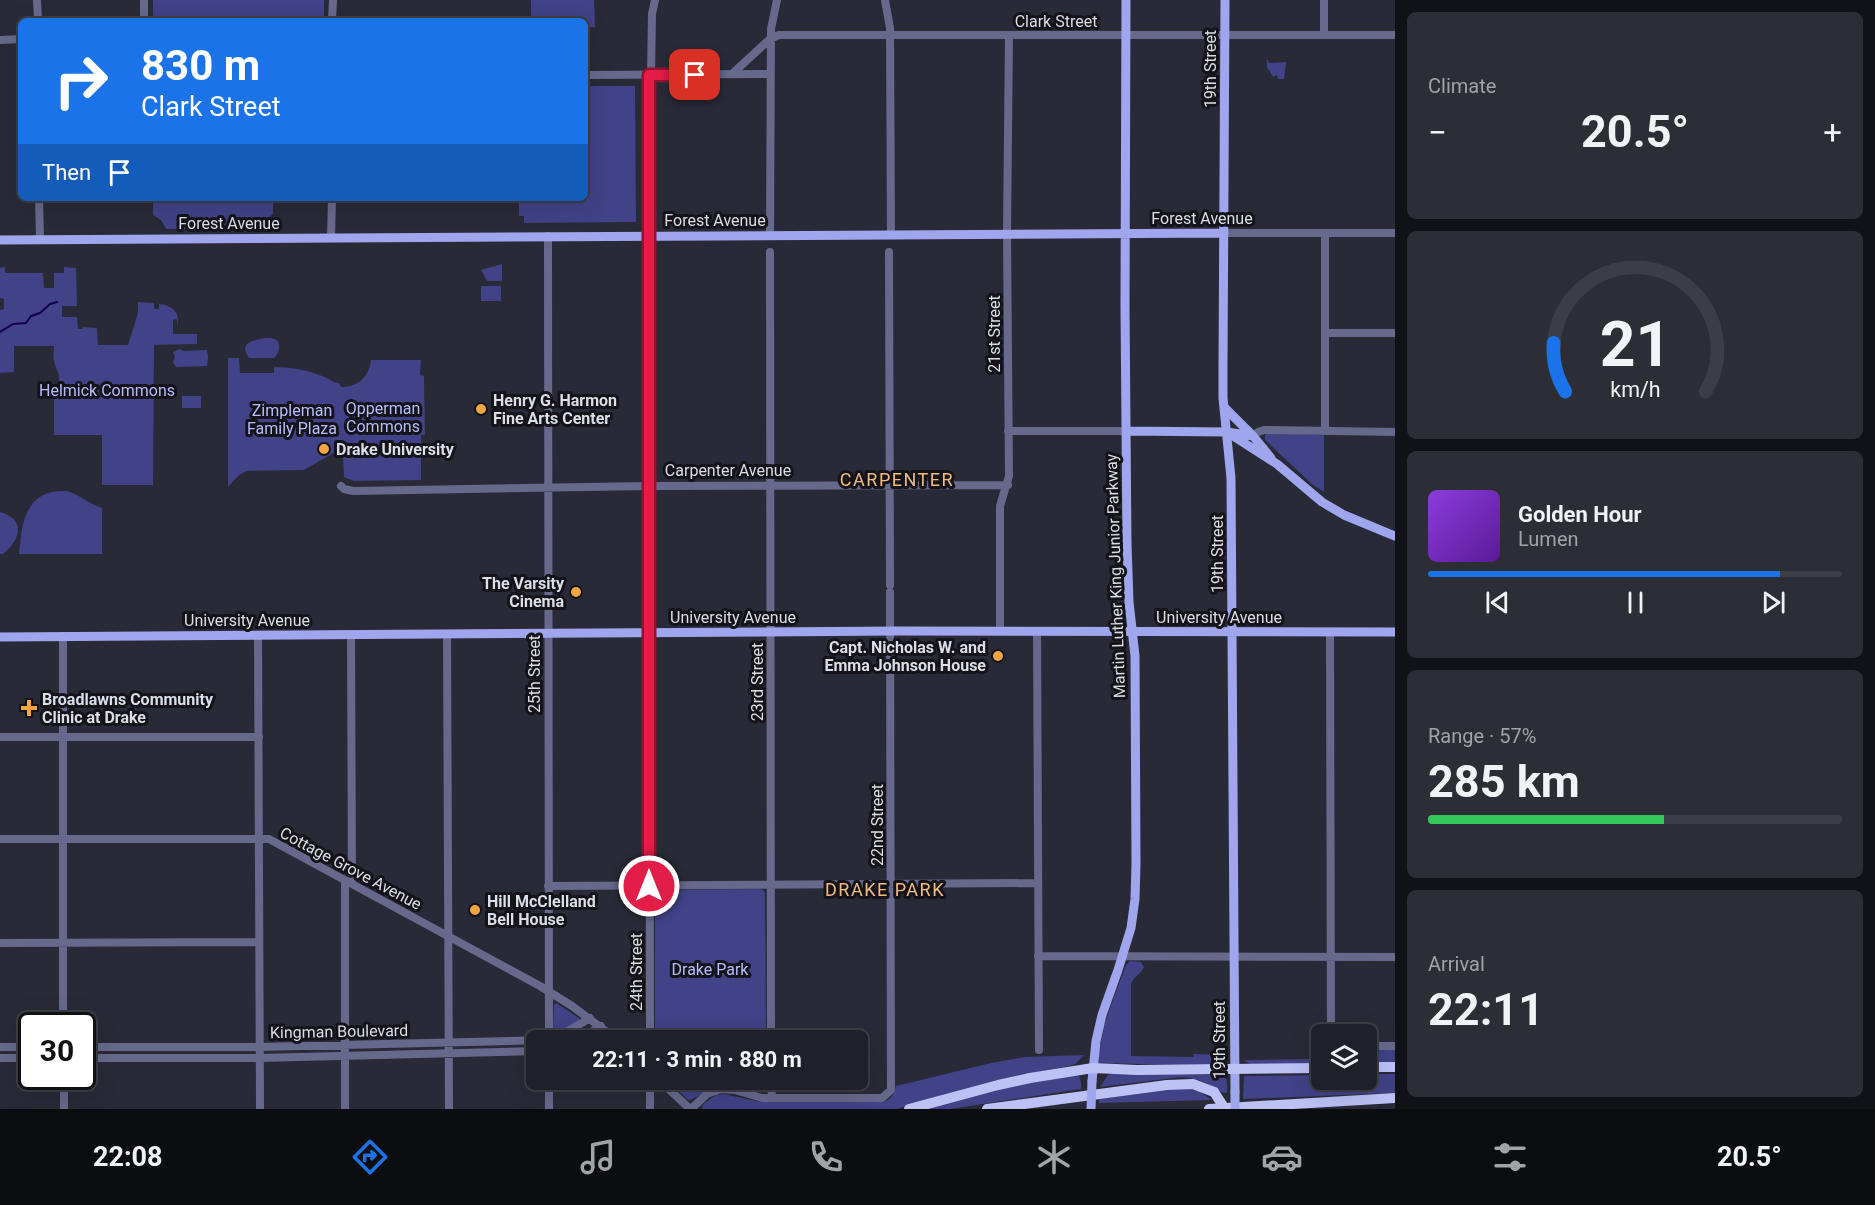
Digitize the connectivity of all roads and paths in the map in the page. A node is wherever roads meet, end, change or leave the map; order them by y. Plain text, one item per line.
1 (37, 0) edge
2 (144, 0) edge
3 (333, 0) edge
4 (655, 0) edge
5 (777, 0) edge
6 (885, 0) edge
7 (1126, 0) edge
8 (1225, 0) edge
9 (1324, 0) edge
10 (38, 18) edge
11 (144, 18) edge
12 (332, 18) edge
13 (891, 35) junction
14 (1009, 35) junction
15 (1126, 35) junction
16 (1225, 35) junction
17 (1323, 35) junction
18 (1395, 35) edge
19 (18, 39) edge
20 (771, 39) junction
21 (0, 40) edge
22 (732, 74) junction
23 (770, 74) junction
24 (588, 75) edge
25 (650, 75) junction
26 (39, 201) edge
27 (332, 201) edge
28 (1007, 233) junction
29 (1125, 233) junction
30 (1224, 233) junction
31 (1324, 233) junction
32 (1395, 233) edge
33 (891, 234) junction
34 (770, 235) junction
35 (548, 236) junction
36 (649, 236) junction
37 (332, 237) junction
38 (40, 239) junction
39 (0, 240) edge
40 (770, 252) dead end
41 (890, 252) dead end
42 (1325, 333) junction
43 (1395, 333) edge
44 (1225, 408) junction
45 (1008, 431) junction
46 (1126, 431) junction
47 (1325, 431) junction
48 (1227, 432) junction
49 (1395, 432) edge
50 (1253, 436) junction
51 (1277, 464) junction
52 (770, 485) junction
53 (890, 485) junction
54 (1008, 485) junction
55 (341, 486) dead end
56 (648, 486) junction
57 (548, 487) junction
58 (1395, 536) edge
59 (890, 631) junction
60 (1000, 631) junction
61 (1037, 631) junction
62 (1232, 631) junction
63 (770, 632) junction
64 (1132, 632) junction
65 (1330, 632) junction
66 (1395, 632) edge
67 (547, 633) junction
68 (648, 633) junction
69 (351, 634) junction
70 (447, 634) junction
71 (258, 635) junction
72 (63, 636) junction
73 (0, 637) edge
74 (0, 737) edge
75 (63, 737) junction
76 (259, 737) junction
77 (0, 839) edge
78 (63, 839) junction
79 (259, 839) junction
80 (348, 882) junction
81 (1038, 884) junction
82 (771, 885) junction
83 (891, 885) junction
84 (548, 886) junction
85 (649, 886) junction
86 (447, 935) junction
87 (259, 942) junction
88 (0, 943) edge
89 (63, 943) junction
90 (1038, 956) junction
91 (1123, 956) junction
92 (1234, 956) junction
93 (1332, 957) junction
94 (1395, 957) edge
95 (549, 991) junction
96 (63, 1012) edge
97 (590, 1018) junction
98 (1331, 1024) edge
99 (601, 1026) junction
100 (549, 1030) edge
101 (570, 1030) edge
102 (595, 1030) edge
103 (606, 1030) edge
104 (650, 1030) edge
105 (771, 1030) edge
106 (526, 1040) edge
107 (448, 1042) junction
108 (345, 1045) junction
109 (1377, 1046) edge
110 (1395, 1046) edge
111 (0, 1047) edge
112 (18, 1047) edge
113 (96, 1047) edge
114 (259, 1047) junction
115 (1039, 1050) dead end
116 (526, 1051) edge
117 (448, 1054) junction
118 (345, 1056) junction
119 (0, 1058) edge
120 (18, 1058) edge
121 (96, 1058) edge
122 (259, 1058) junction
123 (1377, 1067) edge
124 (1395, 1067) edge
125 (1093, 1068) junction
126 (1311, 1068) edge
127 (1235, 1069) junction
128 (64, 1090) edge
129 (549, 1090) edge
130 (650, 1090) edge
131 (670, 1090) edge
132 (772, 1090) edge
133 (772, 1098) junction
134 (1395, 1098) edge
135 (64, 1109) edge
136 (260, 1109) edge
137 (345, 1109) edge
138 (448, 1109) edge
139 (549, 1109) edge
140 (650, 1109) edge
141 (691, 1109) edge
142 (909, 1109) edge
143 (987, 1109) edge
144 (1091, 1109) edge
145 (1209, 1109) edge
146 (1225, 1109) edge
147 (1234, 1109) edge

1 - 10 street
2 - 11 street
3 - 12 street
4 - 25 street, 24th Street
5 - 20 street
6 - 13 street
7 - 15 main road, Martin Luther King Junior Parkway
8 - 16 main road, 19th Street
9 - 17 street
13 - 14 street, Clark Street
13 - 20 street, Clark Street
13 - 33 street
14 - 15 street, Clark Street
14 - 28 street, 21st Street
15 - 16 street, Clark Street
15 - 29 main road, Martin Luther King Junior Parkway
16 - 17 street, Clark Street
16 - 30 main road, 19th Street
17 - 18 street, Clark Street
19 - 21 street
20 - 22 street
20 - 23 street
22 - 23 street
22 - 25 street
23 - 34 street
24 - 25 street
25 - 36 street, 24th Street
26 - 38 street
27 - 37 street
28 - 29 main road, Forest Avenue
28 - 33 main road, Forest Avenue
28 - 45 street, 21st Street
29 - 30 main road, Forest Avenue
29 - 46 main road, Martin Luther King Junior Parkway
30 - 31 street, Forest Avenue
30 - 44 main road, 19th Street
31 - 32 street, Forest Avenue
31 - 42 street
33 - 34 main road, Forest Avenue
34 - 36 main road, Forest Avenue
35 - 36 main road, Forest Avenue
35 - 37 main road, Forest Avenue
35 - 57 street, 25th Street
36 - 56 street, 24th Street
37 - 38 main road, Forest Avenue
38 - 39 main road, Forest Avenue
40 - 52 street, 23rd Street
41 - 53 street, 22nd Street
42 - 43 street
42 - 47 street
44 - 48 main road, 19th Street
44 - 50 main road
45 - 46 street
45 - 54 street, 21st Street
46 - 48 main road
46 - 64 main road, Martin Luther King Junior Parkway
47 - 49 street
47 - 50 street
48 - 50 main road
48 - 51 main road
48 - 62 main road, 19th Street
50 - 51 main road
51 - 58 main road
52 - 53 street, Carpenter Avenue
52 - 56 street, Carpenter Avenue
52 - 63 street, 23rd Street
53 - 54 street, Carpenter Avenue
53 - 59 street, 22nd Street
54 - 60 street, 21st Street
55 - 57 street, Carpenter Avenue
56 - 57 street, Carpenter Avenue
56 - 68 street, 24th Street
57 - 67 street, 25th Street
59 - 60 main road, University Avenue
59 - 63 main road, University Avenue
59 - 83 street, 22nd Street
60 - 61 main road, University Avenue
61 - 64 main road, University Avenue
61 - 81 street
62 - 64 main road, University Avenue
62 - 65 main road, University Avenue
62 - 92 main road, 19th Street
63 - 68 main road, University Avenue
63 - 82 street, 23rd Street
64 - 91 main road, Martin Luther King Junior Parkway
65 - 66 main road, University Avenue
65 - 93 street
67 - 68 main road, University Avenue
67 - 70 main road, University Avenue
67 - 84 street, 25th Street
68 - 85 street, 24th Street
69 - 70 main road, University Avenue
69 - 71 main road, University Avenue
69 - 80 street
70 - 86 street
71 - 72 main road, University Avenue
71 - 76 street
72 - 73 main road, University Avenue
72 - 75 street
74 - 75 street
75 - 76 street
75 - 78 street
76 - 79 street
77 - 78 street, Cottage Grove Avenue
78 - 79 street, Cottage Grove Avenue
78 - 89 street
79 - 80 street, Cottage Grove Avenue
79 - 87 street
80 - 86 street, Cottage Grove Avenue
80 - 108 street
81 - 83 street
81 - 90 street
82 - 83 street
82 - 85 street
82 - 105 street, 23rd Street
83 - 133 street, 22nd Street
84 - 85 street
84 - 95 street, 25th Street
85 - 104 street, 24th Street
86 - 95 street, Cottage Grove Avenue
86 - 107 street
87 - 89 street
87 - 114 street
88 - 89 street
89 - 96 street
90 - 91 street
90 - 115 street
91 - 92 street
91 - 125 main road, Martin Luther King Junior Parkway
92 - 93 street
92 - 127 main road, 19th Street
93 - 94 street
93 - 98 street
95 - 97 street, Cottage Grove Avenue
95 - 100 street, 25th Street
97 - 99 street, Cottage Grove Avenue
97 - 101 street, Kingman Boulevard
99 - 102 street
99 - 103 street, Cottage Grove Avenue
106 - 107 street, Kingman Boulevard
107 - 108 street, Kingman Boulevard
107 - 117 street
108 - 114 street, Kingman Boulevard
108 - 118 street
109 - 110 street
111 - 112 street
113 - 114 street, Kingman Boulevard
114 - 122 street
116 - 117 street, Kingman Boulevard
117 - 118 street, Kingman Boulevard
117 - 138 street
118 - 122 street, Kingman Boulevard
118 - 137 street
119 - 120 street
121 - 122 street, Kingman Boulevard
122 - 136 street
123 - 124 highway
125 - 127 highway
125 - 142 highway
125 - 144 main road, Martin Luther King Junior Parkway, bridge
126 - 127 highway
127 - 147 main road, 19th Street, bridge
128 - 135 street
129 - 139 street
130 - 140 street
131 - 141 street
132 - 133 street
133 - 141 street
134 - 145 highway
143 - 146 highway, bridge

